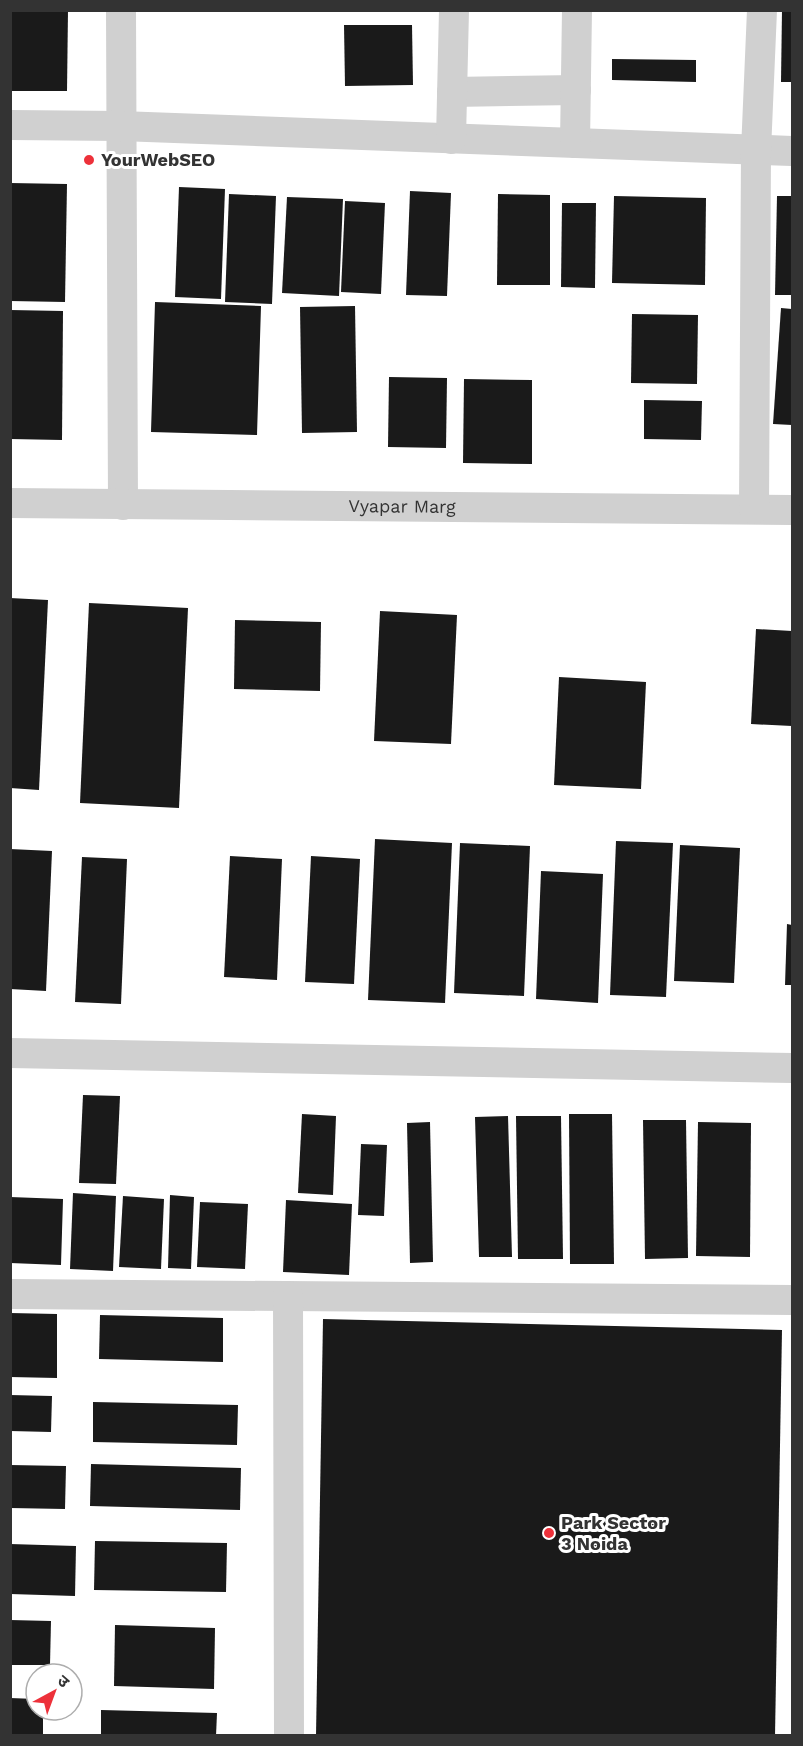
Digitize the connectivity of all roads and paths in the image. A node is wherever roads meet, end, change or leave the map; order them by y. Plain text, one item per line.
1 (121, 10) edge
2 (454, 10) edge
3 (577, 10) edge
4 (762, 10) edge
5 (576, 90) junction
6 (452, 92) junction
7 (10, 125) edge
8 (120, 126) junction
9 (451, 139) junction
10 (575, 144) junction
11 (756, 151) junction
12 (792, 151) edge
13 (10, 503) edge
14 (123, 506) junction
15 (754, 508) junction
16 (792, 510) edge
17 (10, 1053) edge
18 (792, 1068) edge
19 (10, 1294) edge
20 (288, 1296) junction
21 (792, 1300) edge
22 (289, 1736) edge

1 - 8 street
2 - 6 street
3 - 5 street
4 - 11 street
5 - 6 street
5 - 10 street
6 - 9 street
7 - 8 street
8 - 9 street
8 - 14 street
9 - 10 street
10 - 11 street
11 - 12 street
11 - 15 street
13 - 14 street, Vyapar Marg
14 - 15 street, Vyapar Marg
15 - 16 street, Vyapar Marg
17 - 18 street
19 - 20 street
20 - 21 street
20 - 22 street

